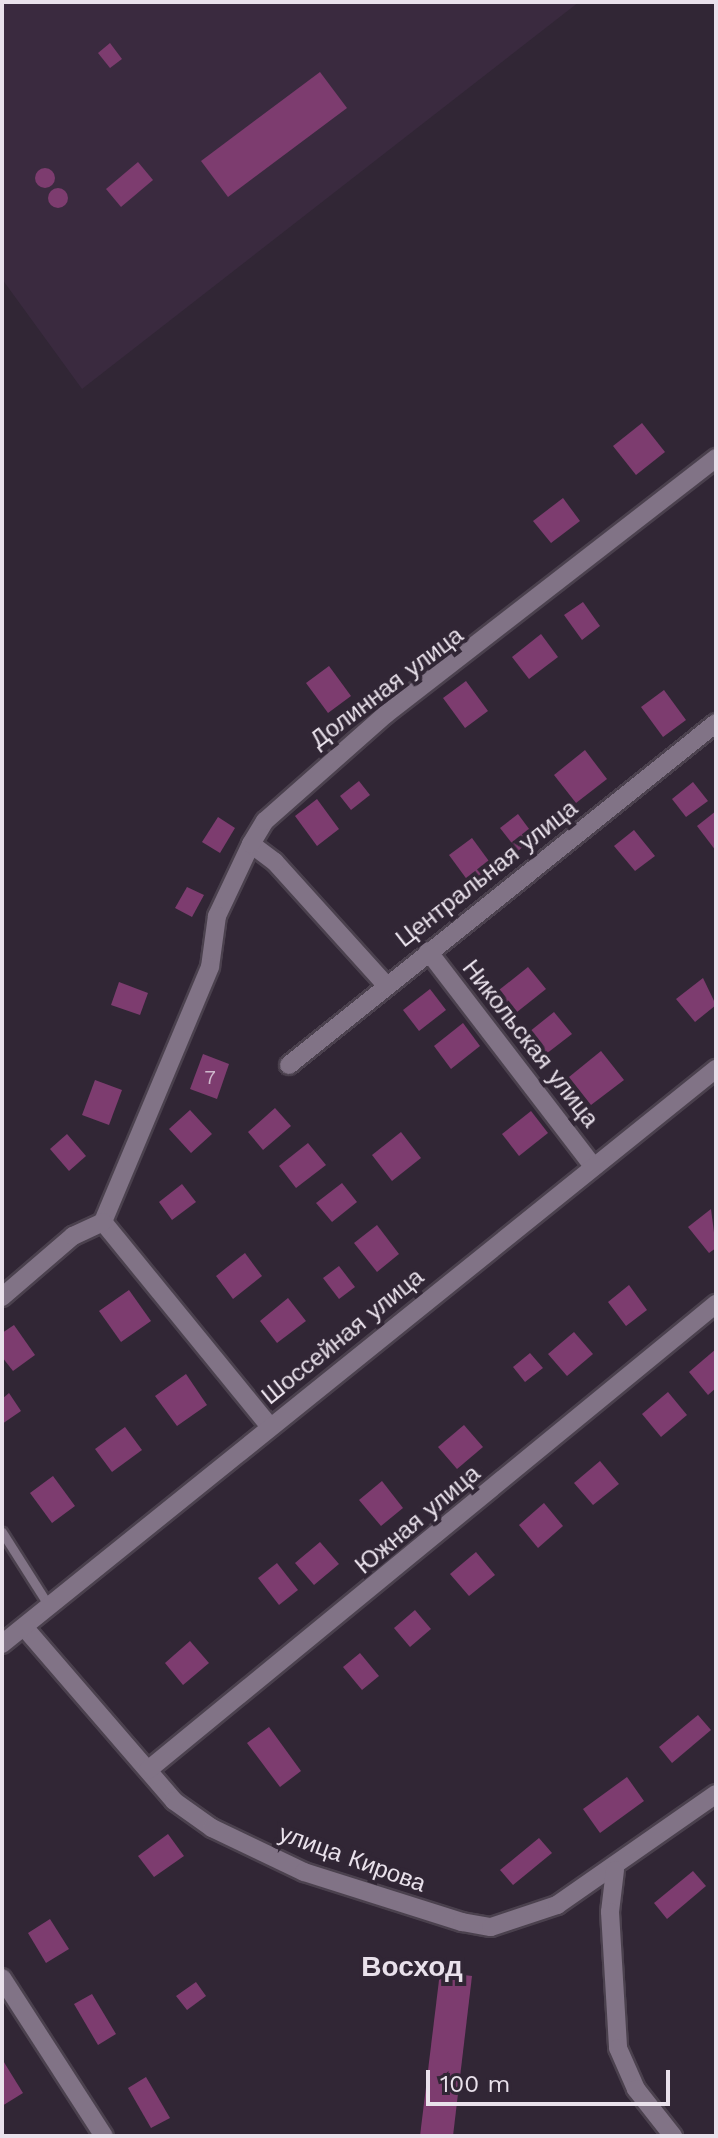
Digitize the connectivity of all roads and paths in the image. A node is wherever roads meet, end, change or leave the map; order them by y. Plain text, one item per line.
1 (716, 458) edge
2 (716, 723) edge
3 (251, 844) junction
4 (428, 951) junction
5 (386, 985) junction
6 (289, 1065) dead end
7 (716, 1069) edge
8 (594, 1167) junction
9 (103, 1222) junction
10 (2, 1297) edge
11 (716, 1304) edge
12 (270, 1427) junction
13 (2, 1532) edge
14 (49, 1606) junction
15 (24, 1627) junction
16 (2, 1644) edge
17 (148, 1770) junction
18 (716, 1794) edge
19 (615, 1870) junction
20 (2, 1978) edge
21 (104, 2136) edge
22 (673, 2136) edge

1 - 3 street, Долинная улица
2 - 4 street, Центральная улица
3 - 5 street
3 - 9 street, Долинная улица
4 - 5 street, Центральная улица
4 - 8 street, Никольская улица
5 - 6 street, Центральная улица
7 - 8 street, Шоссейная улица
8 - 12 street, Шоссейная улица
9 - 10 street
9 - 12 street
11 - 17 street, Южная улица
12 - 14 street, Шоссейная улица
13 - 14 lane
14 - 15 street, Шоссейная улица
15 - 16 street, Шоссейная улица
15 - 17 street, улица Кирова
17 - 19 street, улица Кирова
18 - 19 street, улица Кирова
19 - 22 street
20 - 21 street

